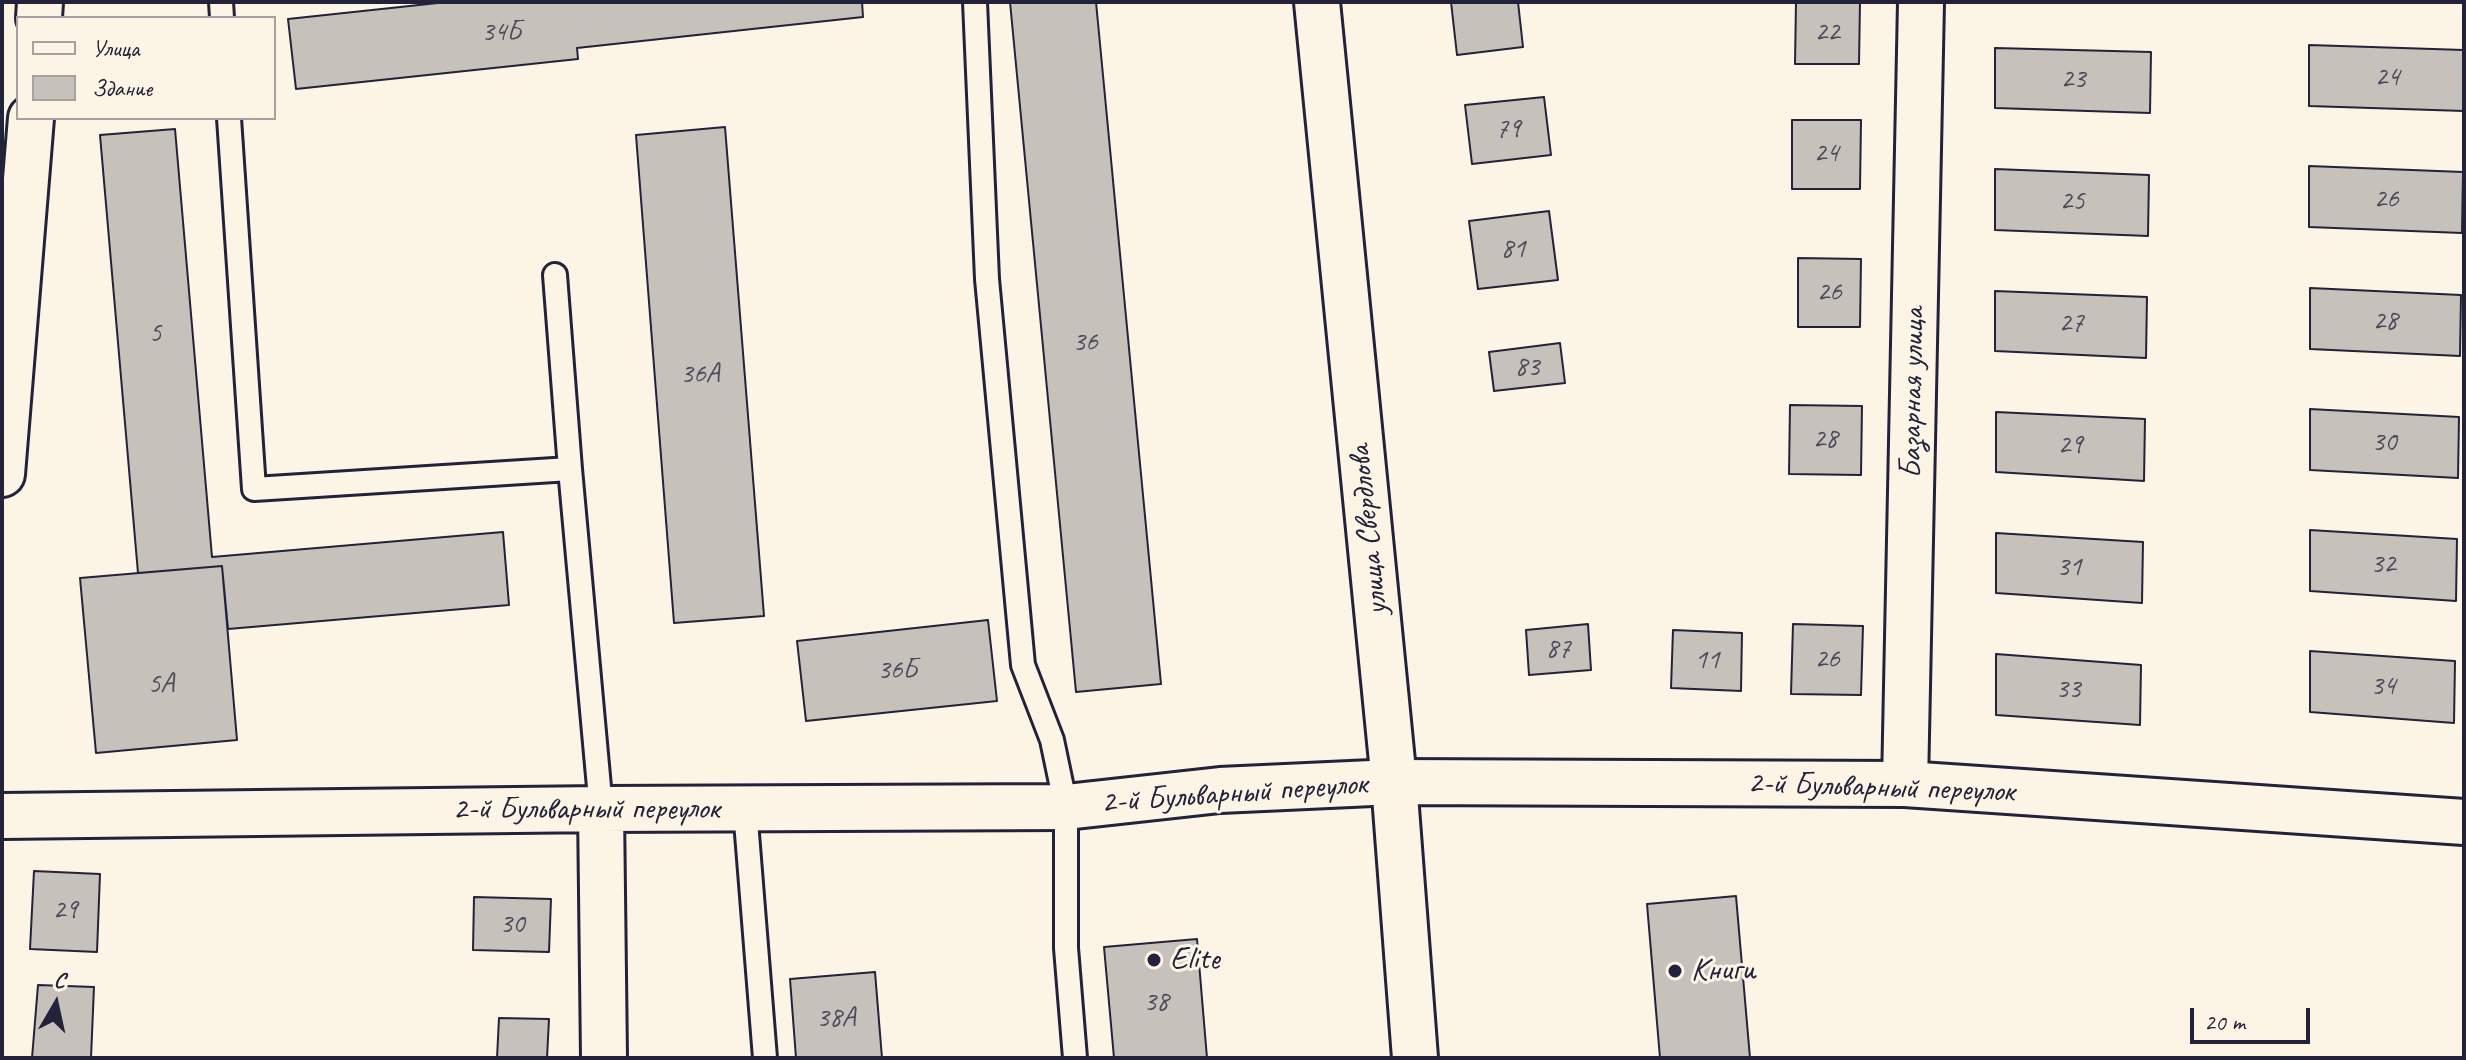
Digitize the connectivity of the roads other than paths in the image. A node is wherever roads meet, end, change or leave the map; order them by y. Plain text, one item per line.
1 (975, 2) edge
2 (1317, 2) edge
3 (1921, 2) edge
4 (31, 120) edge
5 (229, 120) edge
6 (555, 275) dead end
7 (570, 469) junction
8 (2, 474) edge
9 (1394, 782) junction
10 (1905, 784) junction
11 (1066, 807) junction
12 (601, 809) junction
13 (745, 809) junction
14 (2, 816) edge
15 (2464, 822) edge
16 (604, 1058) edge
17 (765, 1058) edge
18 (1075, 1058) edge
19 (1415, 1058) edge

1 - 11 lane
2 - 9 street, улица Свердлова
3 - 10 street, Базарная улица
4 - 8 street
5 - 7 lane
6 - 7 lane
7 - 12 lane
9 - 10 street, 2-й Бульварный переулок
9 - 11 street, 2-й Бульварный переулок
9 - 19 street, улица Свердлова
10 - 15 street, 2-й Бульварный переулок
11 - 13 street, 2-й Бульварный переулок
11 - 18 lane
12 - 13 street, 2-й Бульварный переулок
12 - 14 street, 2-й Бульварный переулок
12 - 16 street
13 - 17 lane

